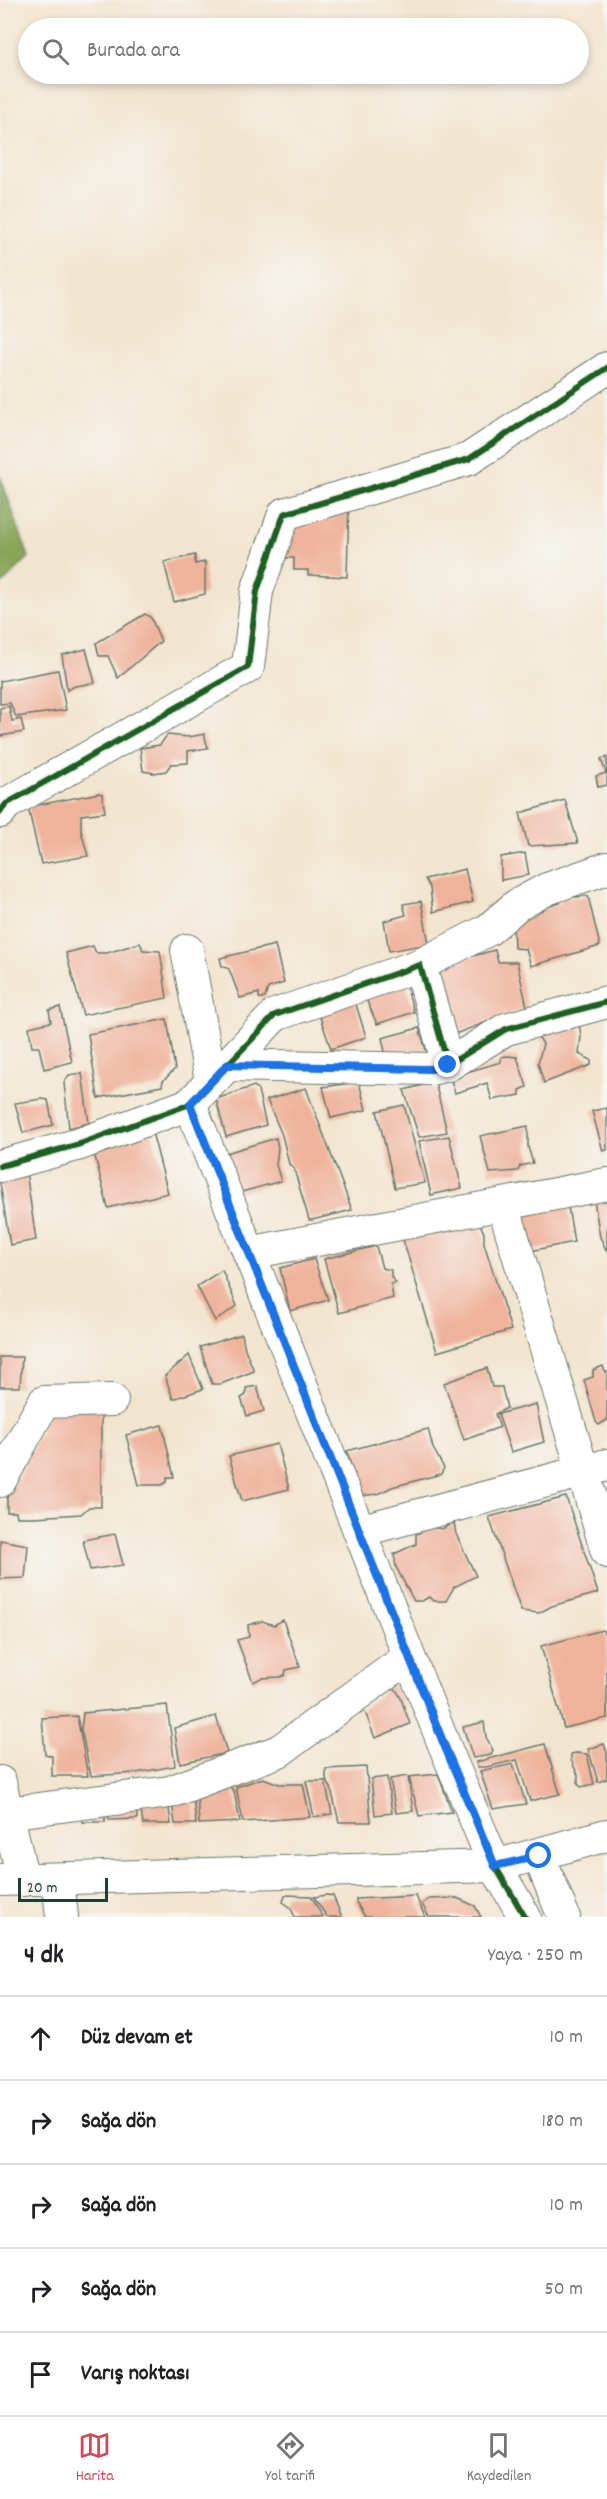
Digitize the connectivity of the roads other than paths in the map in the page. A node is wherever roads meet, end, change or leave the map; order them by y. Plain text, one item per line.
1 (607, 368) edge
2 (0, 812) edge
3 (607, 868) edge
4 (187, 950) dead end
5 (420, 965) junction
6 (607, 1002) edge
7 (448, 1065) junction
8 (219, 1073) junction
9 (190, 1104) junction
10 (0, 1166) edge
11 (607, 1184) edge
12 (503, 1204) junction
13 (249, 1253) junction
14 (112, 1400) dead end
15 (595, 1468) edge
16 (0, 1481) edge
17 (359, 1531) junction
18 (607, 1552) edge
19 (409, 1657) junction
20 (0, 1782) edge
21 (7, 1813) junction
22 (607, 1835) edge
23 (539, 1856) junction
24 (495, 1866) junction
25 (58, 1879) junction
26 (11, 1880) edge
27 (62, 1917) edge
28 (525, 1917) edge
29 (564, 1917) edge

1 - 2 street
3 - 5 street
4 - 8 street
5 - 7 street
5 - 8 street
6 - 7 street
7 - 8 street
8 - 9 street
9 - 10 street
9 - 13 street
11 - 12 street
12 - 13 street
12 - 15 street
13 - 17 street
14 - 16 street
15 - 17 street
15 - 18 street
17 - 19 street
19 - 21 street
19 - 24 street
20 - 21 street
21 - 26 street
22 - 23 street
23 - 24 street
23 - 29 street
24 - 25 street
24 - 28 street
25 - 26 street
25 - 27 street

